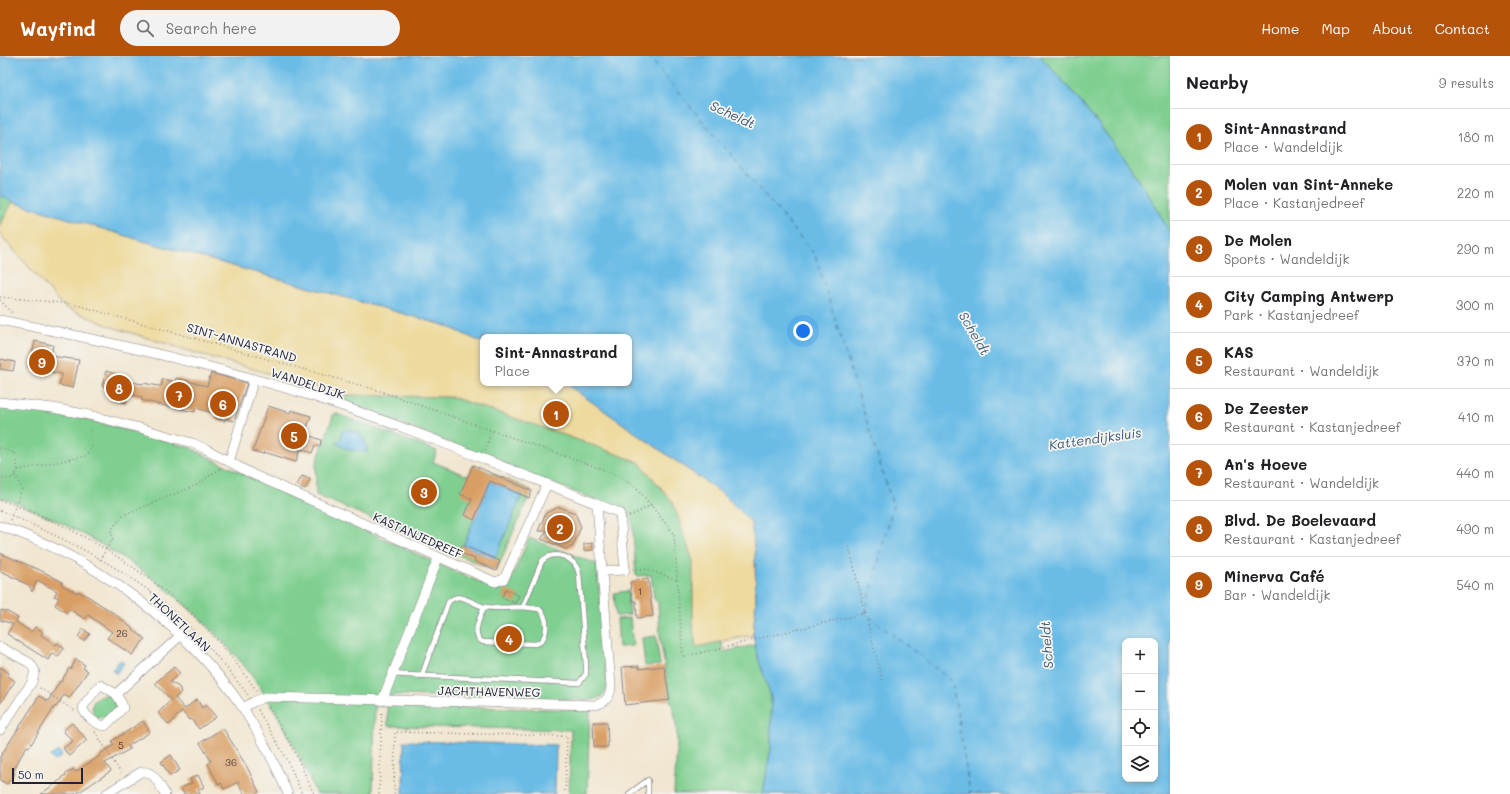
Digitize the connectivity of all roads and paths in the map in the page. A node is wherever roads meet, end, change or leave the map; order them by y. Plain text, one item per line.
1 (0, 297) edge
2 (0, 320) edge
3 (254, 379) junction
4 (0, 402) edge
5 (89, 415) junction
6 (492, 431) junction
7 (0, 448) edge
8 (482, 458) junction
9 (228, 462) junction
10 (18, 470) junction
11 (15, 474) junction
12 (0, 480) edge
13 (547, 484) junction
14 (597, 504) junction
15 (652, 505) junction
16 (621, 516) junction
17 (3, 527) edge
18 (849, 547) dead end
19 (438, 558) junction
20 (94, 570) junction
21 (625, 570) junction
22 (602, 571) junction
23 (677, 580) junction
24 (484, 607) junction
25 (523, 608) junction
26 (865, 613) junction
27 (180, 636) junction
28 (0, 647) edge
29 (393, 674) junction
30 (422, 675) junction
31 (882, 680) dead end
32 (32, 682) junction
33 (116, 694) junction
34 (382, 701) junction
35 (242, 708) junction
36 (75, 711) dead end
37 (0, 730) edge
38 (94, 732) dead end
39 (127, 781) junction
40 (106, 794) edge
41 (165, 794) edge
42 (288, 794) edge
43 (379, 794) edge
44 (394, 794) edge
45 (565, 794) edge
46 (629, 794) edge
47 (648, 794) edge

1 - 6 path, SINT-ANNASTRAND
2 - 3 street, WANDELDIJK
3 - 8 street, WANDELDIJK
3 - 9 street
4 - 5 street, KASTANJEDREEF
5 - 9 street, KASTANJEDREEF
5 - 10 path
6 - 8 path
6 - 15 path, SINT-ANNASTRAND
7 - 10 path
8 - 13 street, WANDELDIJK
9 - 19 street, KASTANJEDREEF
9 - 20 path
10 - 11 path
11 - 12 path
11 - 17 path
13 - 14 street, WANDELDIJK
13 - 19 street, KASTANJEDREEF
14 - 16 street
14 - 22 street, JACHTHAVENWEG
15 - 16 path
15 - 23 path, SINT-ANNASTRAND
16 - 21 street
17 - 20 street, THONETLAAN
18 - 26 path
19 - 29 street
20 - 27 street, THONETLAAN
21 - 22 street
21 - 23 path
22 - 34 street, JACHTHAVENWEG
23 - 26 path, SINT-ANNASTRAND
24 - 25 lane
24 - 25 lane
24 - 30 lane
25 - 30 lane
26 - 31 path
27 - 33 street
27 - 35 street, THONETLAAN
28 - 32 street
29 - 30 lane
29 - 34 street
32 - 36 path
32 - 37 street
33 - 33 street
34 - 35 street, JACHTHAVENWEG
34 - 43 path
35 - 42 street, THONETLAAN
38 - 39 path
39 - 40 street
39 - 41 street
44 - 45 path
46 - 47 lane

